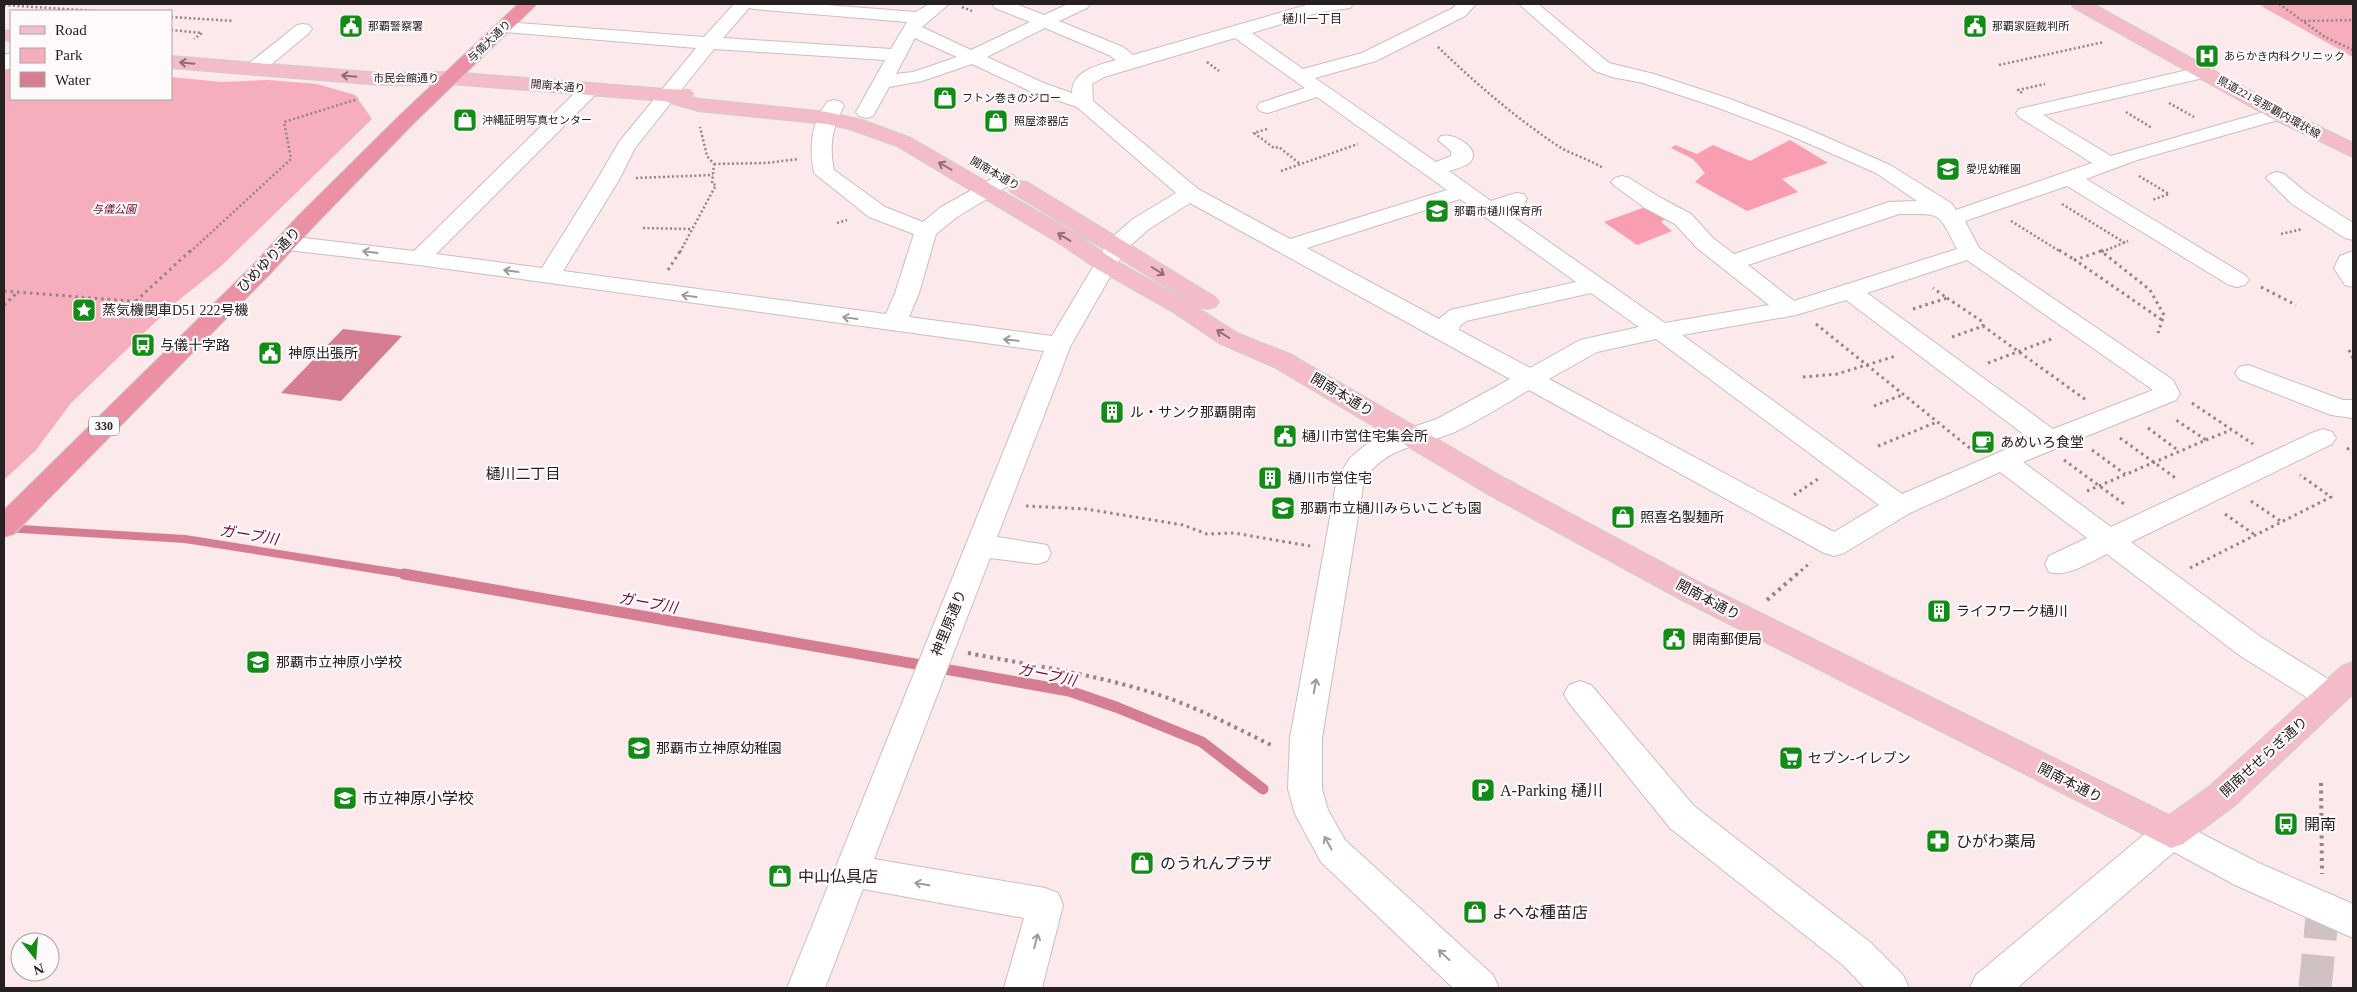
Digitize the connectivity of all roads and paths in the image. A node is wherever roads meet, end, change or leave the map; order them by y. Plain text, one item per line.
1 (528, 4) edge
2 (743, 4) edge
3 (754, 4) edge
4 (940, 4) edge
5 (1002, 4) edge
6 (1082, 4) edge
7 (1344, 4) edge
8 (1467, 4) edge
9 (1528, 4) edge
10 (2080, 4) edge
11 (2279, 4) edge
12 (4, 5) edge
13 (50, 8) junction
14 (46, 10) edge
15 (81, 10) edge
16 (172, 17) edge
17 (911, 17) edge
18 (181, 18) junction
19 (178, 20) dead end
20 (2353, 20) edge
21 (2303, 21) junction
22 (234, 22) dead end
23 (1044, 22) junction
24 (504, 27) junction
25 (172, 30) edge
26 (303, 30) dead end
27 (1238, 32) junction
28 (1416, 34) junction
29 (194, 39) dead end
30 (2105, 42) dead end
31 (708, 43) junction
32 (172, 48) edge
33 (2353, 50) edge
34 (272, 55) junction
35 (898, 55) junction
36 (972, 58) junction
37 (172, 62) edge
38 (1130, 62) junction
39 (1346, 64) junction
40 (1999, 65) dead end
41 (254, 69) junction
42 (2205, 72) junction
43 (1362, 75) dead end
44 (1300, 76) junction
45 (450, 78) junction
46 (882, 82) junction
47 (2141, 87) junction
48 (590, 89) junction
49 (1319, 90) junction
50 (666, 95) junction
51 (367, 96) dead end
52 (1084, 103) junction
53 (1268, 107) dead end
54 (831, 112) junction
55 (866, 112) junction
56 (2278, 114) junction
57 (700, 124) dead end
58 (1273, 126) dead end
59 (2218, 131) junction
60 (1383, 136) junction
61 (1448, 140) dead end
62 (2353, 151) edge
63 (821, 156) junction
64 (1592, 161) dead end
65 (2112, 163) junction
66 (714, 164) junction
67 (1300, 164) junction
68 (1281, 171) dead end
69 (1432, 171) junction
70 (713, 175) junction
71 (2069, 178) junction
72 (2276, 178) dead end
73 (608, 180) junction
74 (1622, 182) dead end
75 (997, 185) junction
76 (2038, 189) junction
77 (1461, 192) junction
78 (1190, 194) junction
79 (1516, 199) dead end
80 (2145, 202) dead end
81 (1988, 207) junction
82 (1487, 210) junction
83 (1947, 213) junction
84 (643, 228) dead end
85 (691, 229) junction
86 (926, 231) junction
87 (2156, 231) junction
88 (2353, 233) edge
89 (287, 243) junction
90 (2124, 243) junction
91 (1288, 246) junction
92 (2101, 251) junction
93 (1970, 252) junction
94 (1111, 254) junction
95 (419, 258) junction
96 (2353, 258) edge
97 (2075, 260) junction
98 (1731, 263) junction
99 (1910, 272) junction
100 (548, 276) junction
101 (2237, 280) joint
102 (2353, 280) edge
103 (1595, 286) junction
104 (651, 290) junction
105 (4, 291) edge
106 (1850, 291) junction
107 (18, 292) junction
108 (1947, 298) junction
109 (136, 301) junction
110 (4, 305) edge
111 (181, 305) dead end
112 (2296, 305) dead end
113 (1793, 308) junction
114 (1886, 318) junction
115 (2162, 320) junction
116 (894, 324) junction
117 (1983, 326) dead end
118 (2081, 329) junction
119 (1661, 331) junction
120 (1446, 333) junction
121 (2158, 333) dead end
122 (1060, 345) junction
123 (2349, 350) dead end
124 (2353, 358) edge
125 (2248, 373) dead end
126 (1962, 374) junction
127 (1529, 378) junction
128 (1903, 394) junction
129 (2150, 402) junction
130 (1874, 406) dead end
131 (2353, 409) edge
132 (2124, 412) junction
133 (1937, 422) junction
134 (2231, 429) dead end
135 (1410, 436) junction
136 (2323, 438) dead end
137 (2054, 439) junction
138 (2206, 440) junction
139 (1817, 444) junction
140 (1878, 446) dead end
141 (2180, 451) junction
142 (1996, 463) junction
143 (2126, 475) junction
144 (2227, 484) junction
145 (2059, 504) junction
146 (1020, 506) dead end
147 (1900, 506) junction
148 (1771, 511) junction
149 (11, 520) edge
150 (2149, 522) junction
151 (2282, 522) dead end
152 (2108, 541) junction
153 (1834, 545) junction
154 (980, 546) junction
155 (1340, 550) junction
156 (1037, 553) dead end
157 (2059, 564) dead end
158 (1744, 619) junction
159 (967, 653) dead end
160 (2342, 686) edge
161 (1580, 694) dead end
162 (2322, 783) dead end
163 (1305, 789) junction
164 (2171, 833) junction
165 (852, 871) junction
166 (2338, 914) edge
167 (806, 988) edge
168 (1024, 988) edge
169 (1480, 988) edge
170 (1890, 988) edge
171 (1989, 988) edge

1 - 24 highway, 与儀大通り / 330
2 - 31 street
3 - 17 street
4 - 17 street
5 - 23 street
6 - 23 street
7 - 27 street
8 - 28 street
9 - 83 street
10 - 42 main road, 県道221号那覇内環状線
11 - 21 path
12 - 13 path
13 - 14 path
13 - 15 path
16 - 18 path
17 - 35 street
17 - 36 street
18 - 19 path
18 - 22 path
20 - 21 path
21 - 33 path
23 - 36 street
23 - 38 street
24 - 31 street
24 - 45 highway, 与儀大通り / 330
25 - 29 path
26 - 34 street
27 - 38 street
27 - 44 street
28 - 39 street
28 - 64 path
30 - 40 path
31 - 35 street
31 - 50 street
32 - 34 main road, 市民会館通り
34 - 41 street
34 - 45 main road, 市民会館通り
35 - 46 street
36 - 46 street
36 - 52 street
41 -> 37 main road, 市民会館通り
38 - 52 street
39 - 43 street
39 - 44 street
45 -> 41 main road, 市民会館通り
42 - 47 street
42 - 56 main road, 県道221号那覇内環状線
44 - 49 street
45 - 48 main road, 開南本通り
45 - 89 highway, ひめゆり通り / 330
46 - 55 street
47 - 59 path
47 - 65 street
48 - 50 main road, 開南本通り
48 - 95 street
49 - 53 street
49 - 60 street
50 - 54 main road, 開南本通り
50 - 73 street
51 - 109 path
52 - 78 street
54 - 55 main road, 開南本通り
54 - 63 street
75 -> 54 main road, 開南本通り
55 - 75 main road, 開南本通り
56 - 59 street
56 - 62 main road, 県道221号那覇内環状線
57 - 66 path
58 - 67 path
59 - 65 street
60 - 67 path
60 - 69 street
61 - 69 street
63 - 66 path
63 - 86 street
65 - 71 street
65 - 80 path
66 - 70 path
67 - 68 path
69 - 77 street
70 - 73 path
70 - 85 path
71 - 76 street
71 - 87 street
72 - 88 street
73 - 100 street
74 - 98 street
75 - 86 street
75 - 94 main road, 開南本通り
76 - 81 street
76 - 90 path
77 - 82 street
77 - 91 street
78 - 91 street
78 - 94 street, 神里原通り
79 - 82 street
81 - 83 street
81 - 97 path
82 - 103 street
83 - 93 street
83 - 98 street
84 - 85 path
85 - 104 path
86 - 116 street
87 - 90 path
87 - 101 street
95 -> 89 street
89 - 149 highway, ひめゆり通り / 330
90 - 92 path
91 - 120 street
92 - 97 path
92 - 115 path
93 - 99 street
93 - 118 street
94 - 122 street, 神里原通り
94 - 135 main road, 開南本通り
100 -> 95 street
96 - 102 street
97 - 115 path
98 - 113 street
99 - 106 street
99 - 108 path
100 - 104 street
101 - 112 path
103 - 119 street
103 - 120 street
116 -> 104 street
105 - 107 path
106 - 113 street
106 - 114 street
107 - 109 path
107 - 110 path
108 - 114 path
108 - 117 path
109 - 111 path
113 - 119 street
113 - 128 path
114 - 126 street
115 - 121 path
122 -> 116 street
118 - 126 path
118 - 129 street
119 - 127 street
119 - 139 street
120 - 127 street
122 - 154 street, 神里原通り
123 - 124 path
125 - 131 street
126 - 137 street
127 - 135 street
127 - 148 street
128 - 130 path
128 - 133 path
129 - 132 street
129 - 138 path
132 - 137 street
132 - 141 path
133 - 140 path
133 - 142 path
134 - 138 path
135 - 155 street
135 - 158 main road, 開南本通り
136 - 144 street
137 - 142 street
137 - 143 path
137 - 150 path
138 - 141 path
139 - 147 street
139 - 148 path
141 - 143 path
142 - 145 street
142 - 147 street
143 - 145 path
144 - 150 street
144 - 151 path
145 - 152 street
146 - 155 path
147 - 153 street
148 - 153 street
150 - 152 street
152 - 157 street
152 - 160 street
153 - 158 path
154 - 156 street
154 - 165 street, 神里原通り
163 -> 155 street
158 - 164 main road, 開南本通り
159 - 163 path
160 - 164 main road, 開南せせらぎ通り
161 - 170 street
162 - 166 path
169 -> 163 street
164 - 166 street
164 - 171 street
165 - 167 street, 神里原通り
168 -> 165 street

